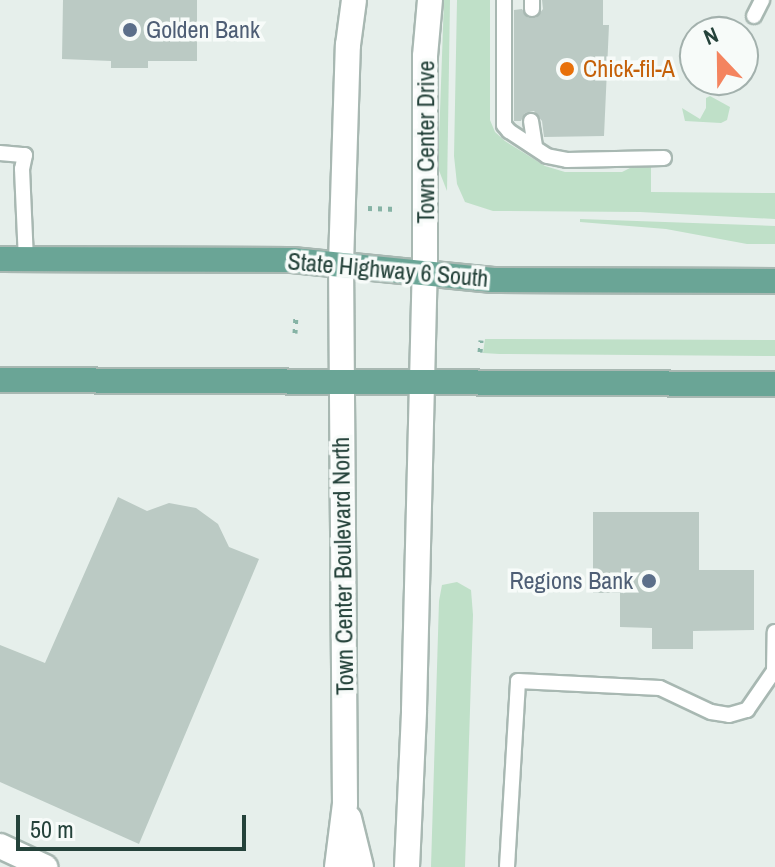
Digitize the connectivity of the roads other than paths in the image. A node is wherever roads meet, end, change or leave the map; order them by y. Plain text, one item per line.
1 (354, 0) edge
2 (430, 0) edge
3 (504, 0) edge
4 (751, 0) edge
5 (762, 0) edge
6 (531, 121) dead end
7 (535, 146) junction
8 (0, 153) edge
9 (664, 158) dead end
10 (0, 259) edge
11 (26, 259) junction
12 (341, 264) junction
13 (425, 273) junction
14 (775, 281) edge
15 (0, 380) edge
16 (341, 380) junction
17 (423, 381) junction
18 (775, 384) edge
19 (775, 632) edge
20 (345, 804) junction
21 (0, 846) edge
22 (45, 867) edge
23 (337, 867) edge
24 (361, 867) edge
25 (407, 867) edge
26 (507, 867) edge

1 - 12 street
2 - 13 street, Town Center Drive
3 - 7 lane
4 - 5 lane
6 - 7 lane
7 - 9 lane
8 - 11 lane
10 - 11 main road, State Highway 6 South
11 - 12 main road, State Highway 6 South
12 - 13 main road, State Highway 6 South
12 - 16 street, Town Center Boulevard North
13 - 14 main road, State Highway 6 South
13 - 17 street, Town Center Drive
15 - 16 main road
16 - 17 main road
16 - 20 street, Town Center Boulevard North
17 - 18 main road
17 - 25 street
19 - 26 lane
20 - 23 street, Town Center Boulevard North
20 - 24 street
21 - 22 street

